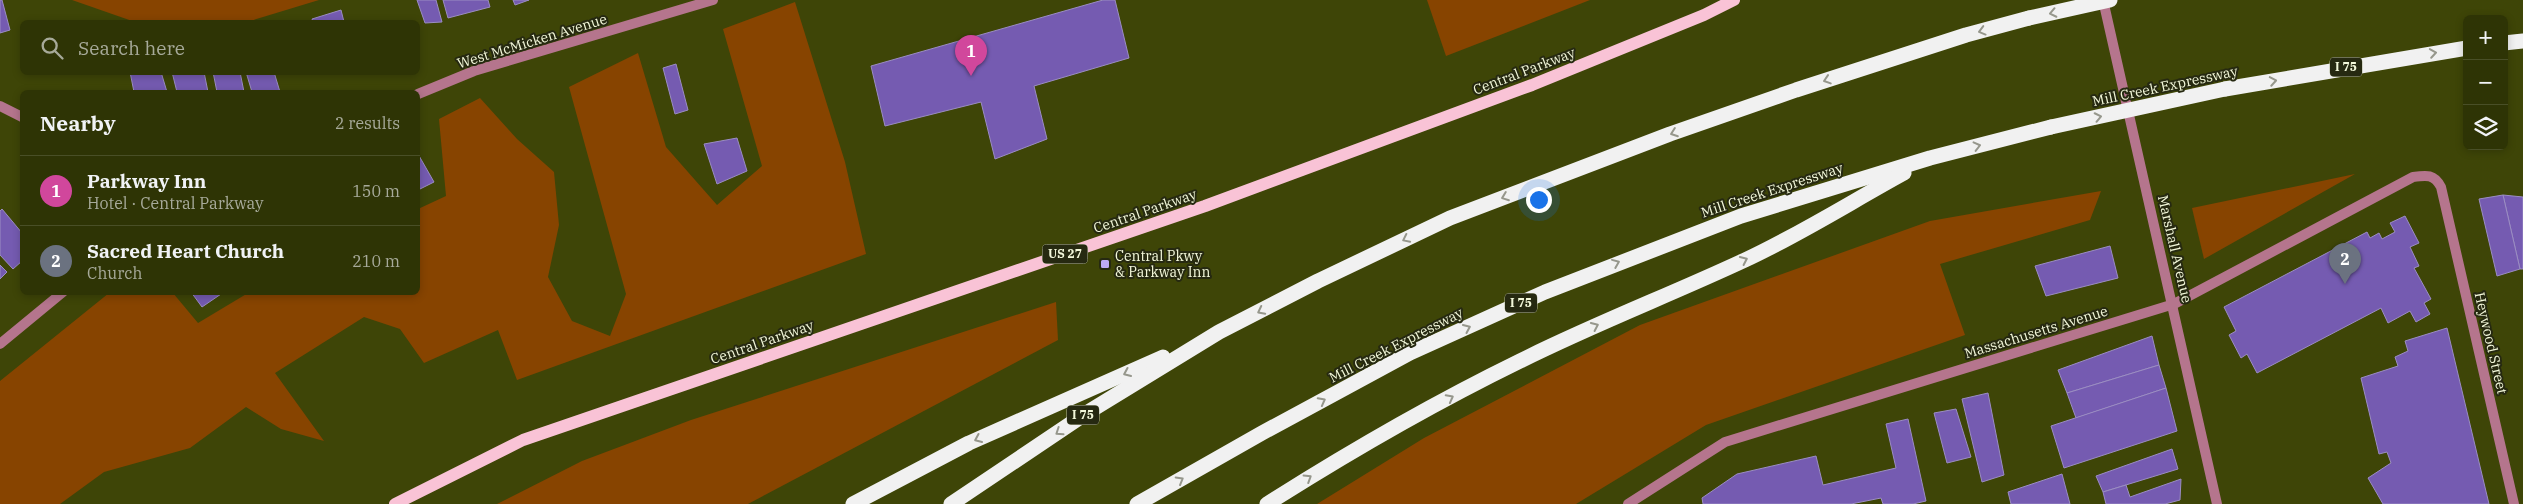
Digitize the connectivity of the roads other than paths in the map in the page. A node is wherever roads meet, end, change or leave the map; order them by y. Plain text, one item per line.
1 (713, 0) edge
2 (1734, 0) edge
3 (2103, 0) edge
4 (2110, 0) edge
5 (2523, 41) edge
6 (2508, 43) edge
7 (2463, 49) edge
8 (420, 93) edge
9 (0, 106) edge
10 (20, 116) edge
11 (1930, 158) junction
12 (2441, 187) joint
13 (59, 295) edge
14 (2174, 304) junction
15 (1220, 332) junction
16 (0, 344) edge
17 (395, 504) edge
18 (853, 504) edge
19 (951, 504) edge
20 (1137, 504) edge
21 (1267, 504) edge
22 (1628, 504) edge
23 (2217, 504) edge
24 (2514, 504) edge

1 - 8 street, West McMicken Avenue
2 - 17 main road, Central Parkway / US 27
3 - 14 street, Marshall Avenue
4 -> 15 highway, I 75, bridge
5 - 6 highway
11 -> 7 highway, Mill Creek Expressway / I 75, bridge
9 - 10 street
20 -> 11 highway, Mill Creek Expressway / I 75
21 -> 11 highway
12 - 14 street, Massachusetts Avenue
12 - 24 street, Heywood Street
13 - 16 street
14 - 22 street, Massachusetts Avenue
14 - 23 street, Marshall Avenue
15 -> 18 highway
15 -> 19 highway, I 75

